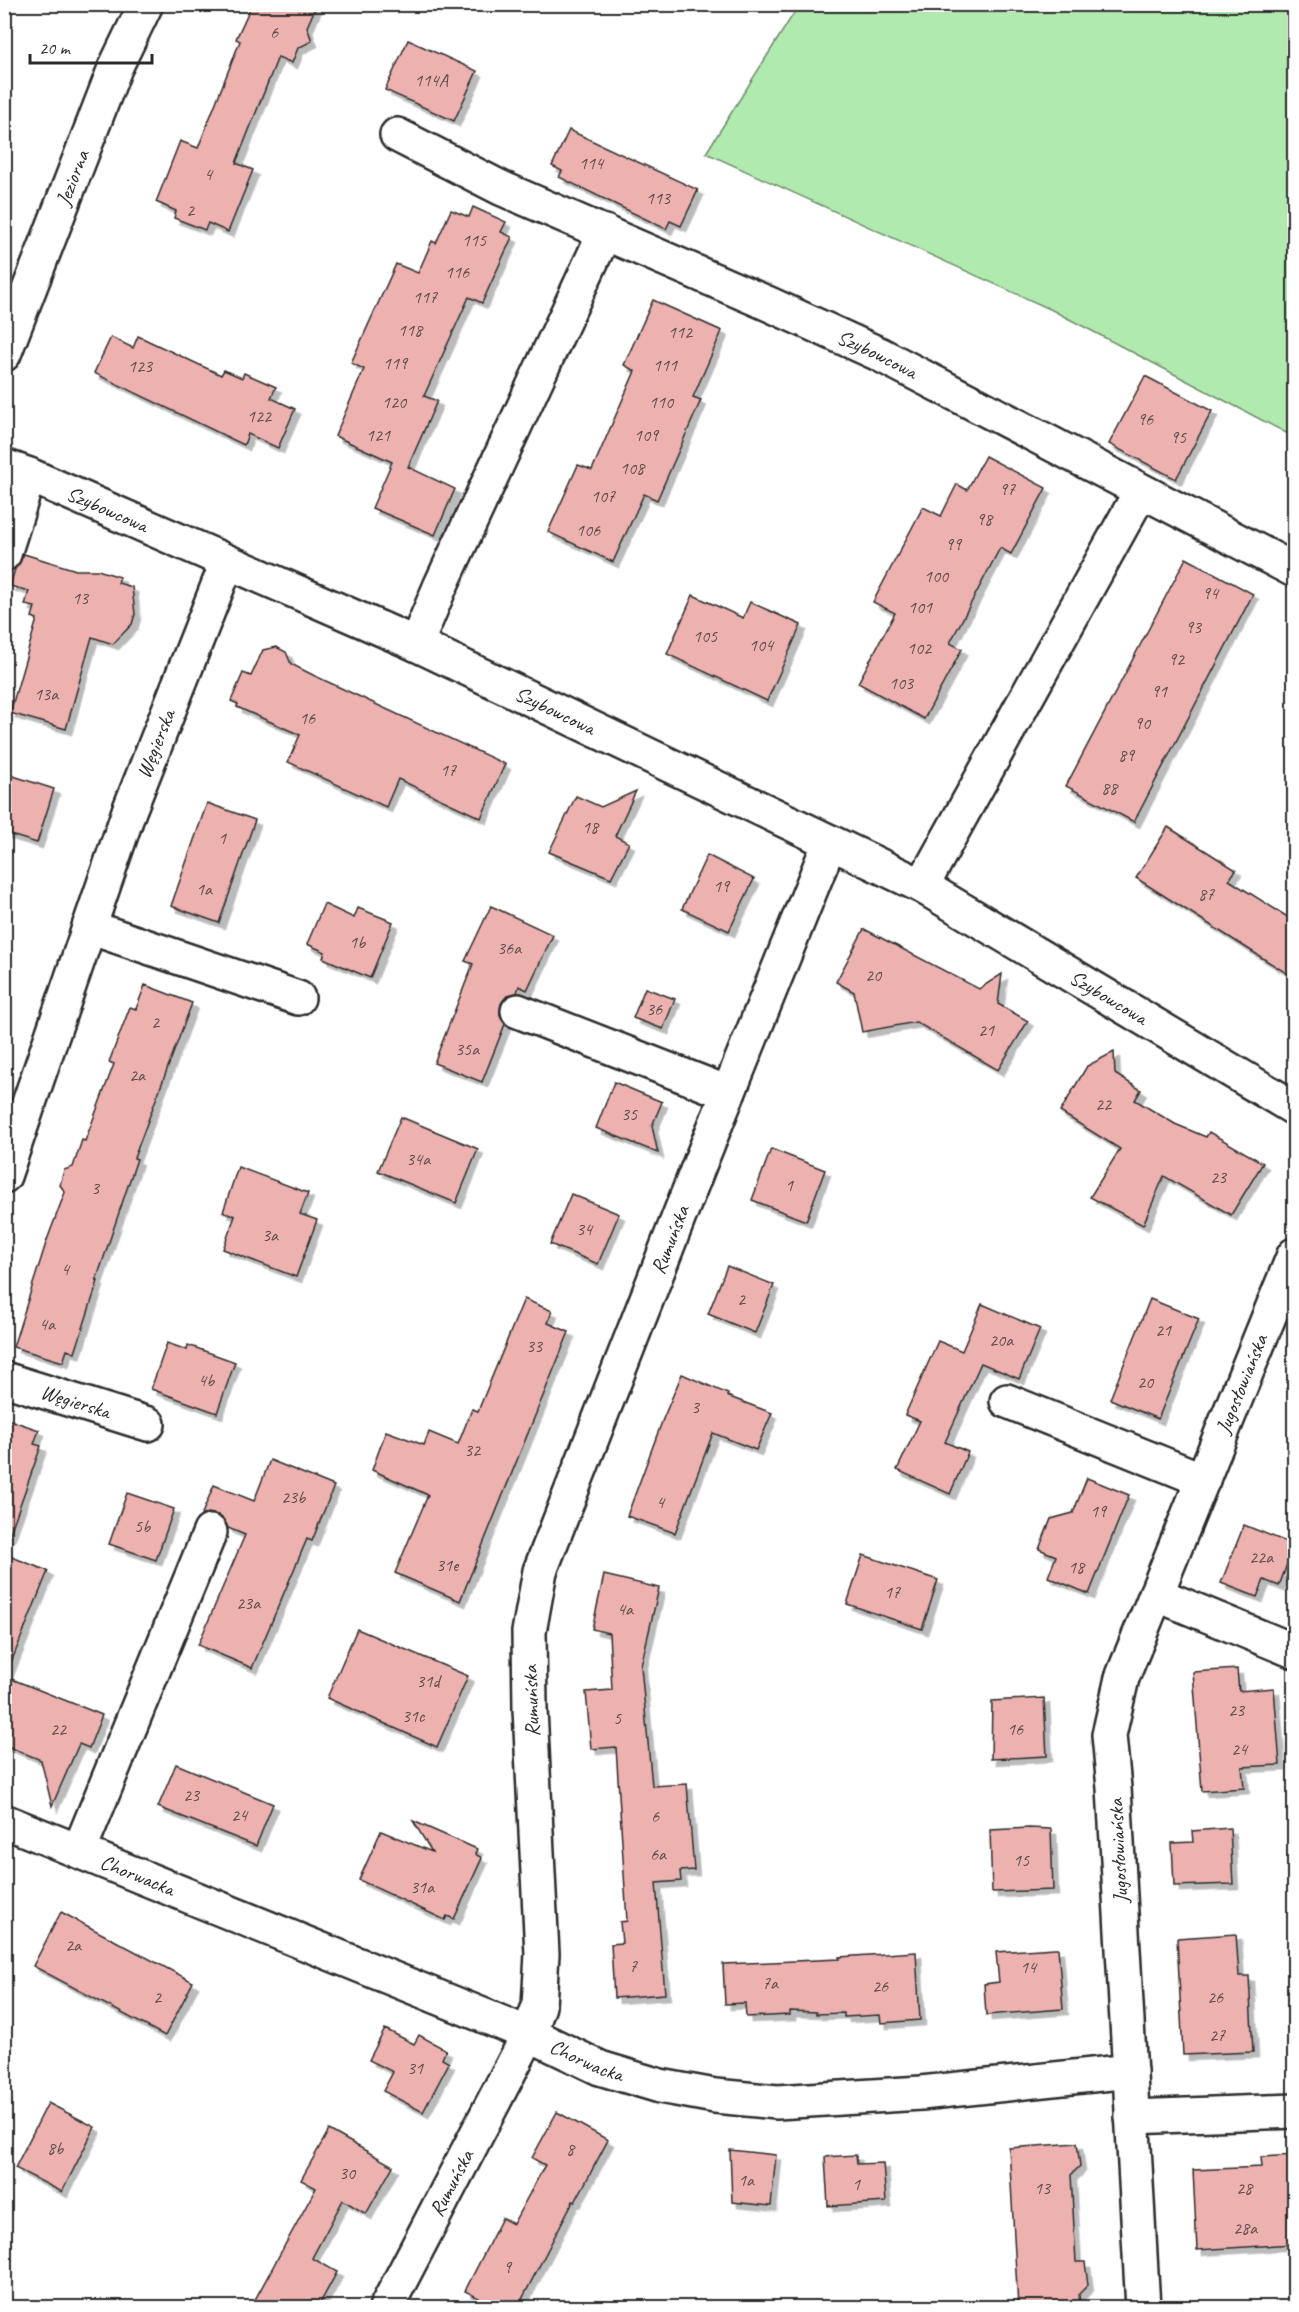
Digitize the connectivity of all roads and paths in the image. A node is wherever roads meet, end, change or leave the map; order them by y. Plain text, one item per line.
1 (146, 4) edge
2 (397, 135) dead end
3 (605, 232) junction
4 (4, 354) edge
5 (17, 470) edge
6 (1141, 491) junction
7 (4, 554) edge
8 (227, 563) junction
9 (1294, 570) edge
10 (416, 644) junction
11 (830, 842) junction
12 (922, 886) junction
13 (88, 927) junction
14 (298, 998) dead end
15 (518, 1011) dead end
16 (728, 1093) junction
17 (17, 1094) edge
18 (1294, 1108) edge
19 (4, 1176) edge
20 (1294, 1255) edge
21 (4, 1379) edge
22 (1007, 1401) dead end
23 (148, 1424) dead end
24 (1203, 1480) junction
25 (210, 1532) dead end
26 (1156, 1594) junction
27 (1294, 1651) edge
28 (4, 1821) edge
29 (79, 1851) junction
30 (529, 2034) junction
31 (1130, 2071) junction
32 (1294, 2111) edge
33 (1132, 2117) junction
34 (386, 2307) edge
35 (1143, 2307) edge

1 - 4 street, Jeziorna
2 - 3 street, Szybowcowa
3 - 6 street, Szybowcowa
3 - 10 street
5 - 7 street, Szybowcowa
5 - 8 street, Szybowcowa
6 - 9 street, Szybowcowa
6 - 12 street
8 - 10 street, Szybowcowa
8 - 13 street, Węgierska
10 - 11 street, Szybowcowa
11 - 12 street, Szybowcowa
11 - 16 street, Rumuńska
12 - 18 street, Szybowcowa
13 - 14 street
13 - 17 street, Węgierska
15 - 16 street
16 - 30 street, Rumuńska
17 - 19 street, Węgierska
20 - 24 street, Jugosłowiańska
21 - 23 street, Węgierska
22 - 24 street
24 - 26 street, Jugosłowiańska
25 - 29 street, Chorwacka
26 - 27 street
26 - 31 street, Jugosłowiańska
28 - 29 street, Chorwacka
29 - 30 street, Chorwacka
30 - 31 street, Chorwacka
30 - 34 street, Rumuńska
31 - 33 street, Jugosłowiańska
32 - 33 street
33 - 35 street, Jugosłowiańska

